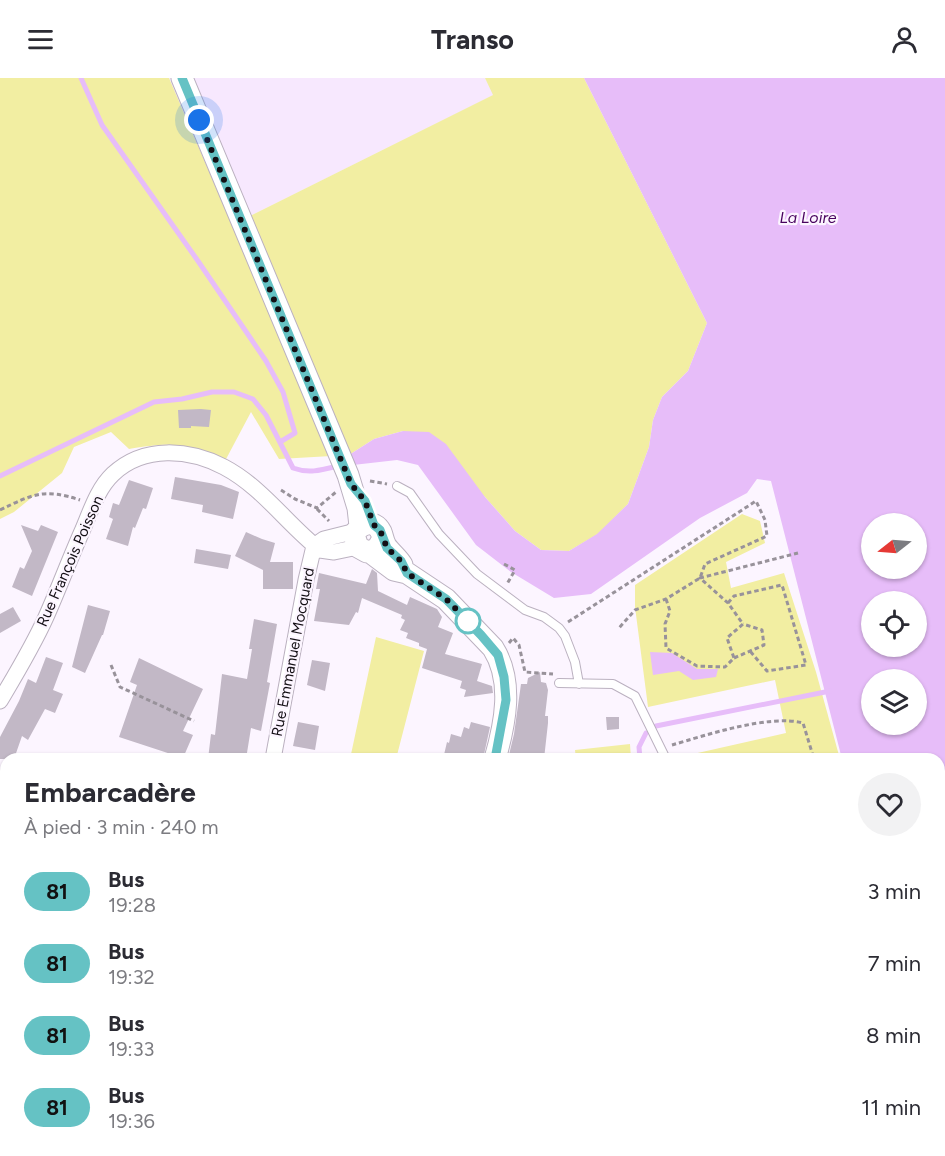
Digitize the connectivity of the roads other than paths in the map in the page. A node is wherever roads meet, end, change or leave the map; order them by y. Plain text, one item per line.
1 (182, 78) edge
2 (397, 486) dead end
3 (367, 537) junction
4 (314, 546) junction
5 (559, 679) road end
6 (579, 684) junction
7 (0, 701) edge
8 (274, 753) edge
9 (496, 753) edge
10 (663, 753) edge

1 - 3 street
2 - 6 lane
3 - 4 street
3 - 9 street
4 - 7 street, Rue François Poisson
4 - 8 street, Rue Emmanuel Mocquard
5 - 6 lane
6 - 10 lane

